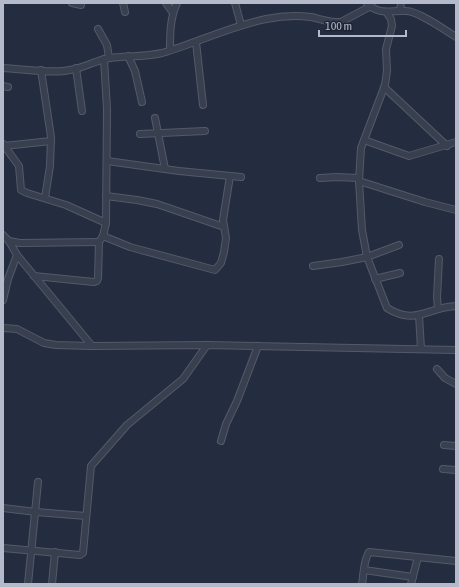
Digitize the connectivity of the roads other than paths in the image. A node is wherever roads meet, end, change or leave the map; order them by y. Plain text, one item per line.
1 (72, 3) edge
2 (123, 3) edge
3 (166, 3) edge
4 (177, 3) edge
5 (236, 3) edge
6 (401, 3) edge
7 (369, 4) edge
8 (82, 5) dead end
9 (400, 11) junction
10 (125, 12) dead end
11 (387, 12) junction
12 (173, 13) junction
13 (241, 25) junction
14 (98, 29) dead end
15 (456, 37) edge
16 (196, 42) junction
17 (170, 50) junction
18 (128, 56) junction
19 (106, 58) junction
20 (3, 68) edge
21 (76, 68) junction
22 (41, 70) junction
23 (384, 87) junction
24 (142, 102) dead end
25 (203, 105) dead end
26 (82, 111) dead end
27 (155, 118) dead end
28 (206, 131) dead end
29 (158, 133) junction
30 (140, 134) dead end
31 (364, 140) junction
32 (51, 141) junction
33 (456, 142) edge
34 (4, 145) edge
35 (447, 146) junction
36 (107, 161) junction
37 (165, 169) junction
38 (230, 176) junction
39 (241, 177) dead end
40 (320, 178) dead end
41 (359, 179) junction
42 (106, 196) junction
43 (45, 198) junction
44 (456, 210) edge
45 (106, 224) junction
46 (224, 227) junction
47 (3, 235) edge
48 (103, 236) junction
49 (9, 240) junction
50 (99, 242) junction
51 (399, 245) dead end
52 (17, 255) junction
53 (367, 257) junction
54 (439, 259) dead end
55 (313, 266) dead end
56 (400, 273) dead end
57 (34, 276) junction
58 (376, 279) junction
59 (3, 300) edge
60 (456, 306) edge
61 (438, 309) junction
62 (419, 316) junction
63 (3, 328) edge
64 (207, 345) junction
65 (92, 346) junction
66 (258, 346) junction
67 (421, 349) junction
68 (456, 350) edge
69 (437, 369) dead end
70 (456, 384) edge
71 (222, 440) dead end
72 (444, 444) dead end
73 (456, 446) edge
74 (443, 469) dead end
75 (456, 470) edge
76 (38, 482) dead end
77 (3, 508) edge
78 (36, 512) junction
79 (86, 516) junction
80 (3, 548) edge
81 (32, 551) junction
82 (55, 552) junction
83 (418, 557) junction
84 (456, 561) edge
85 (364, 570) junction
86 (413, 577) junction
87 (28, 584) edge
88 (52, 584) edge
89 (362, 584) edge
90 (412, 584) edge

1 - 8 street
2 - 10 street
3 - 12 street
4 - 12 street
5 - 13 street
6 - 9 street
7 - 11 street
7 - 13 street
9 - 11 street
9 - 15 street
11 - 23 street
12 - 17 street
13 - 16 street
14 - 19 street
16 - 17 street
16 - 25 street
17 - 18 street
18 - 19 street
18 - 24 street
19 - 21 street
19 - 36 street
20 - 22 street
21 - 22 street
21 - 26 street
22 - 32 street
23 - 31 street
23 - 35 street
27 - 29 street
28 - 29 street
29 - 30 street
29 - 37 street
31 - 35 street
31 - 41 street
32 - 34 street
32 - 43 street
33 - 35 street
34 - 43 street
36 - 37 street
36 - 42 street
37 - 38 street
38 - 39 street
38 - 46 street
40 - 41 street
41 - 44 street
41 - 53 street
42 - 45 street
42 - 46 street
43 - 45 street
45 - 48 street
46 - 48 street
47 - 49 street
48 - 50 street
49 - 50 street
49 - 52 street
50 - 57 street
51 - 53 street
52 - 57 street
52 - 59 street
53 - 55 street
53 - 58 street
54 - 61 street
56 - 58 street
57 - 65 street
58 - 62 street
60 - 61 street
61 - 62 street
62 - 67 street
63 - 65 street
64 - 65 street
64 - 66 street
64 - 79 street
66 - 67 street
66 - 71 street
67 - 68 street
69 - 70 street
72 - 73 street
74 - 75 street
76 - 78 street
77 - 78 street
78 - 79 street
78 - 81 street
79 - 82 street
80 - 81 street
81 - 82 street
81 - 87 street
82 - 88 street
83 - 84 street
83 - 85 street
83 - 86 street
85 - 86 street
85 - 89 street
86 - 90 street

